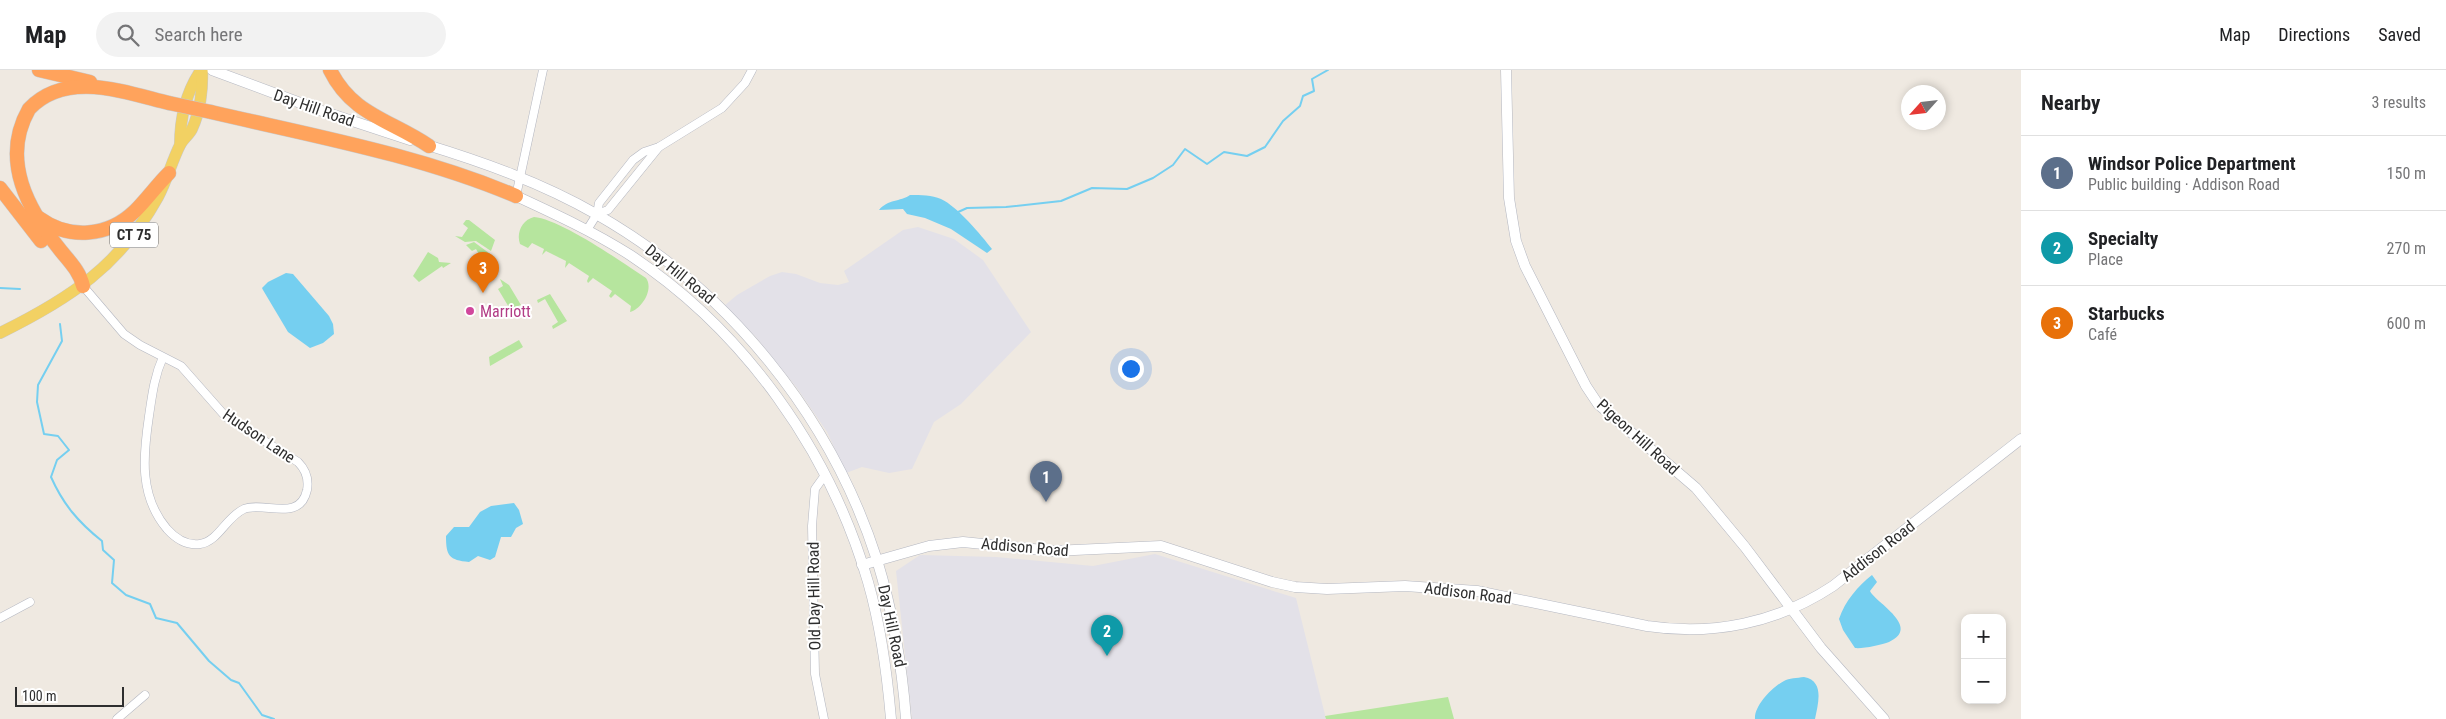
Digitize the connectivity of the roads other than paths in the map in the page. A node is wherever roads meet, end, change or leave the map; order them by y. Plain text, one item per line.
1 (39, 70) edge
2 (202, 70) edge
3 (212, 70) edge
4 (330, 70) edge
5 (543, 70) edge
6 (752, 70) edge
7 (1506, 70) edge
8 (114, 90) junction
9 (429, 146) junction
10 (169, 174) junction
11 (520, 177) junction
12 (0, 188) edge
13 (516, 196) junction
14 (27, 206) junction
15 (597, 214) junction
16 (587, 230) junction
17 (83, 286) junction
18 (735, 324) junction
19 (0, 333) edge
20 (725, 336) junction
21 (163, 358) junction
22 (790, 390) junction
23 (778, 399) junction
24 (2021, 439) edge
25 (825, 475) junction
26 (877, 560) junction
27 (862, 565) junction
28 (30, 602) dead end
29 (1792, 610) junction
30 (0, 618) edge
31 (145, 695) dead end
32 (116, 719) edge
33 (824, 719) edge
34 (891, 719) edge
35 (906, 719) edge
36 (1884, 719) edge

1 - 8 highway
2 - 10 main road, CT 75
3 - 9 street, Day Hill Road
4 - 9 highway
5 - 11 street
6 - 15 street
7 - 29 street, Pigeon Hill Road
8 - 13 highway, bridge
8 - 14 highway
9 - 11 street, Day Hill Road
10 - 14 highway
10 - 17 main road, CT 75
11 - 13 street
11 - 15 street, Day Hill Road
12 - 17 highway
13 - 16 street, Day Hill Road
14 - 17 highway
15 - 16 street
15 - 18 street, Day Hill Road
16 - 20 street, Day Hill Road
17 - 19 main road, CT 75
17 - 21 street, Hudson Lane
18 - 20 street
18 - 22 street, Day Hill Road
20 - 23 street, Day Hill Road
21 - 21 street, Hudson Lane
22 - 23 street
22 - 26 street, Day Hill Road
23 - 25 street, Day Hill Road
24 - 29 street, Addison Road
25 - 27 street, Day Hill Road
25 - 33 street, Old Day Hill Road
26 - 27 street, Addison Road
26 - 29 street, Addison Road
26 - 35 street, Day Hill Road
27 - 34 street, Day Hill Road
28 - 30 street
29 - 36 street, Pigeon Hill Road
31 - 32 street

